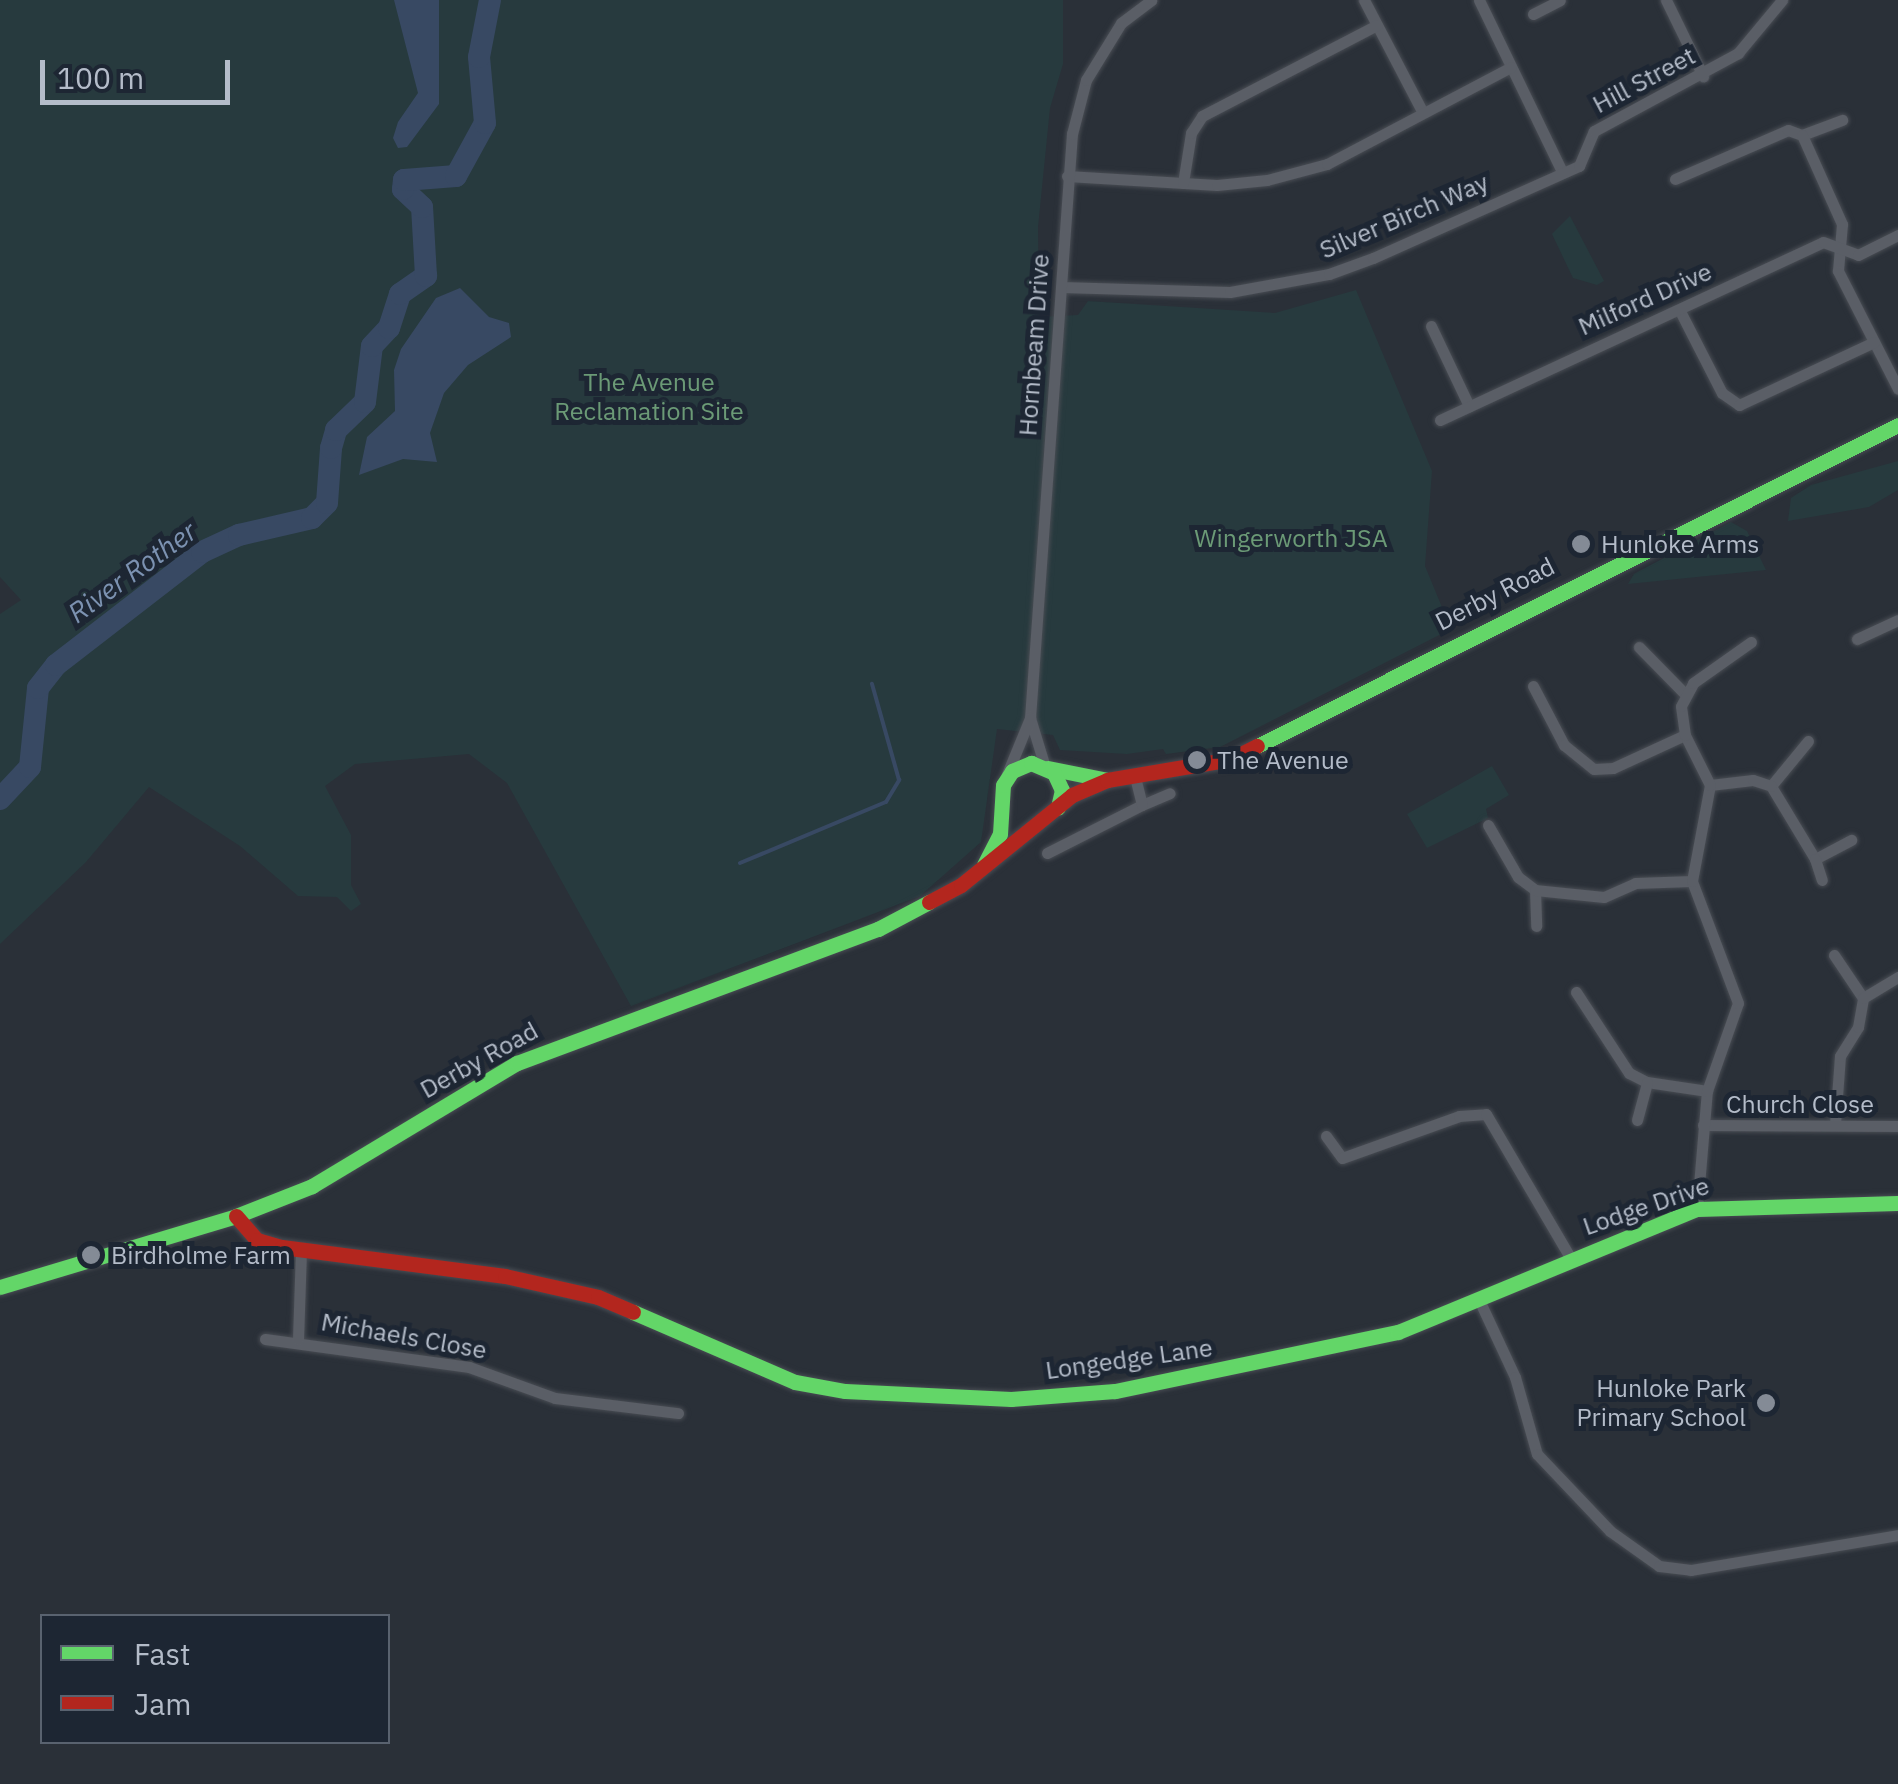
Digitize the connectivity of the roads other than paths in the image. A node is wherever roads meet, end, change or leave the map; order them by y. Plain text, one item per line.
1 (1151, 0) edge
2 (1364, 0) edge
3 (1480, 0) edge
4 (1560, 0) edge
5 (1666, 0) edge
6 (1782, 0) edge
7 (1532, 14) dead end
8 (1377, 25) junction
9 (1511, 67) junction
10 (1703, 76) junction
11 (1421, 109) junction
12 (1842, 120) dead end
13 (1802, 135) junction
14 (1562, 172) junction
15 (1067, 176) junction
16 (1675, 180) dead end
17 (1183, 184) junction
18 (1524, 189) joint
19 (1898, 236) edge
20 (1841, 246) junction
21 (1060, 287) junction
22 (1680, 310) junction
23 (1431, 326) dead end
24 (1874, 342) junction
25 (1898, 389) edge
26 (1469, 406) junction
27 (1440, 420) dead end
28 (1898, 425) edge
29 (1898, 620) edge
30 (1857, 639) dead end
31 (1751, 642) dead end
32 (1639, 646) dead end
33 (1533, 686) dead end
34 (1684, 692) junction
35 (1030, 718) junction
36 (1685, 735) junction
37 (1808, 741) dead end
38 (1047, 768) junction
39 (1134, 776) junction
40 (1006, 778) junction
41 (1107, 780) junction
42 (1710, 785) junction
43 (1771, 786) junction
44 (1170, 793) dead end
45 (1003, 802) junction
46 (1142, 805) junction
47 (1058, 808) junction
48 (1044, 821) junction
49 (1488, 825) dead end
50 (1850, 840) dead end
51 (1047, 853) dead end
52 (1815, 859) junction
53 (980, 871) junction
54 (1692, 880) junction
55 (1822, 880) dead end
56 (1535, 890) junction
57 (1536, 926) dead end
58 (1834, 954) dead end
59 (1898, 977) edge
60 (1576, 992) dead end
61 (1863, 998) junction
62 (1646, 1082) junction
63 (1707, 1091) junction
64 (1637, 1120) dead end
65 (1836, 1124) junction
66 (1703, 1125) junction
67 (1898, 1126) edge
68 (1326, 1136) dead end
69 (1898, 1204) edge
70 (1697, 1209) junction
71 (236, 1216) junction
72 (301, 1249) junction
73 (1571, 1259) junction
74 (0, 1287) edge
75 (1480, 1302) junction
76 (265, 1339) dead end
77 (298, 1340) junction
78 (678, 1413) dead end
79 (1898, 1535) edge

1 - 15 street, Hornbeam Drive
2 - 8 street
3 - 9 street
4 - 7 street
5 - 10 street
6 - 10 street, Hill Street
8 - 11 street
8 - 17 street
9 - 11 street
9 - 14 street
10 - 14 street, Hill Street
11 - 17 street
12 - 13 street
13 - 16 street
13 - 20 street
14 - 18 street, Hill Street
15 - 17 street
15 - 21 street, Hornbeam Drive
18 - 21 street, Silver Birch Way
19 - 20 street, Milford Drive
20 - 22 street, Milford Drive
20 - 24 street
21 - 35 street, Hornbeam Drive
22 - 24 street
22 - 26 street, Milford Drive
23 - 26 street
24 - 25 street
26 - 27 street, Milford Drive
28 - 39 main road, Derby Road
29 - 30 street
31 - 34 street
32 - 34 street
33 - 36 street
34 - 36 street
35 - 38 street, Hornbeam Drive
35 - 40 street, Hornbeam Drive
36 - 42 street
37 - 43 street
38 - 40 main road
38 - 41 main road, Derby Road
38 - 47 main road
39 - 41 main road, Derby Road
39 - 46 street
40 - 45 main road
41 - 47 main road, Derby Road
42 - 43 street
42 - 54 street
43 - 52 street
44 - 46 street
45 - 48 main road
45 - 53 main road
46 - 51 street
47 - 48 main road
48 - 53 main road, Derby Road
49 - 56 street
50 - 52 street
52 - 55 street
53 - 71 main road, Derby Road
54 - 56 street
54 - 63 street
56 - 57 street
58 - 61 street
59 - 61 street
60 - 62 street
61 - 65 street
62 - 63 street
62 - 64 street
63 - 66 street
65 - 66 street, Church Close
65 - 67 street, Church Close
66 - 70 street
68 - 73 street
69 - 70 main road, Lodge Drive
70 - 73 main road, Lodge Drive
71 - 72 main road, Longedge Lane
71 - 74 main road, Derby Road
72 - 75 main road, Longedge Lane
72 - 77 street, Michaels Close
73 - 75 main road, Lodge Drive
75 - 79 street
76 - 77 street, Michaels Close
77 - 78 street, Michaels Close

